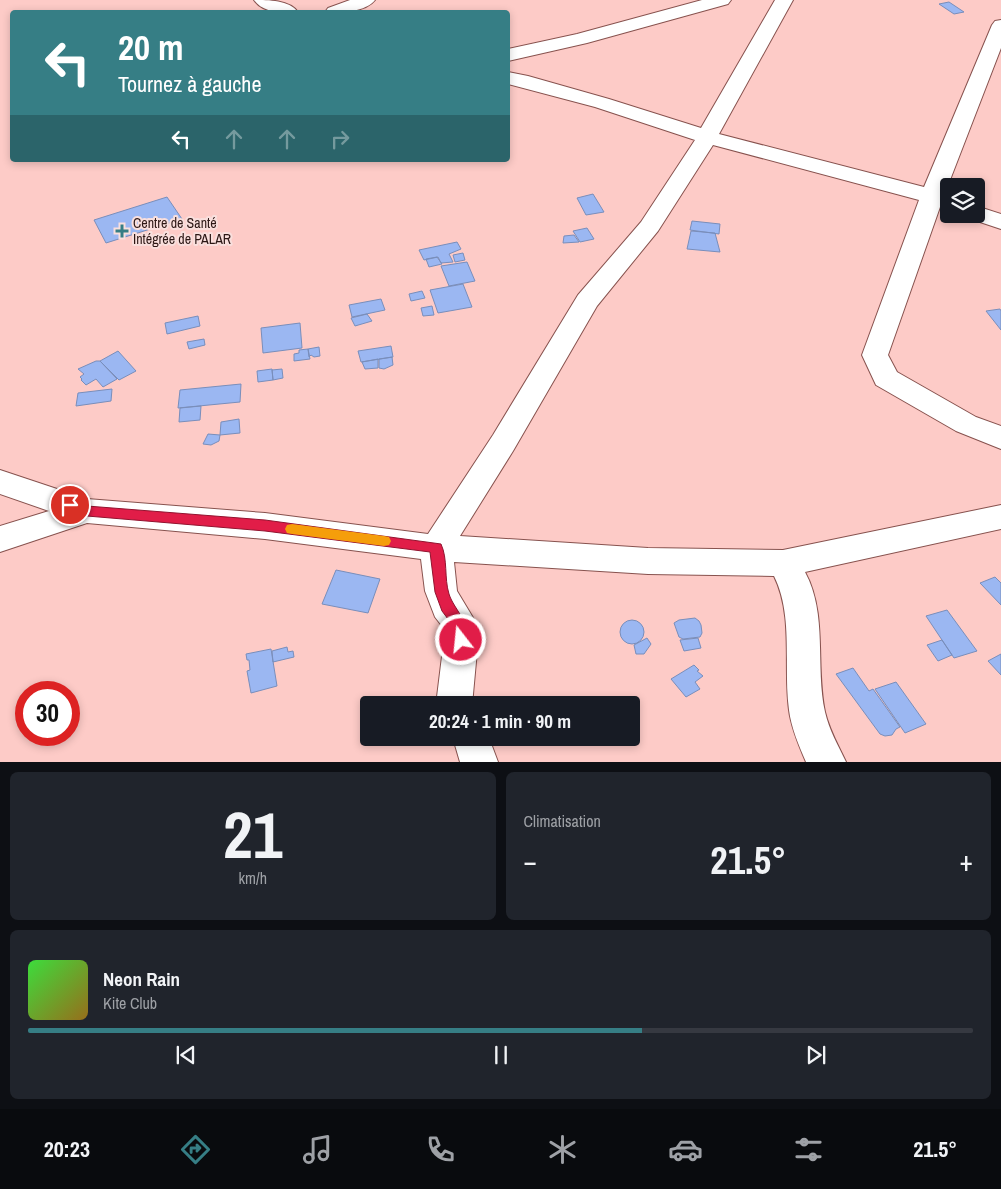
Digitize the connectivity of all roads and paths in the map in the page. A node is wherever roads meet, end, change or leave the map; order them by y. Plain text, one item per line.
1 (263, 0) edge
2 (366, 0) edge
3 (722, 0) edge
4 (784, 0) edge
5 (285, 10) edge
6 (339, 10) edge
7 (1001, 25) edge
8 (510, 55) edge
9 (510, 78) edge
10 (707, 137) junction
11 (948, 178) edge
12 (940, 200) edge
13 (985, 216) edge
14 (1001, 222) edge
15 (1001, 438) edge
16 (0, 482) edge
17 (87, 511) junction
18 (1001, 517) edge
19 (0, 539) edge
20 (436, 548) junction
21 (783, 563) junction
22 (455, 696) edge
23 (474, 746) edge
24 (479, 762) edge
25 (826, 762) edge

1 - 5 street
2 - 6 street
3 - 8 street
4 - 10 street
7 - 11 street
9 - 10 street
10 - 12 street
10 - 20 street
12 - 15 street
13 - 14 street
16 - 17 street
17 - 19 street
17 - 20 street
18 - 21 street
20 - 21 street
20 - 22 street
21 - 25 street
23 - 24 street

